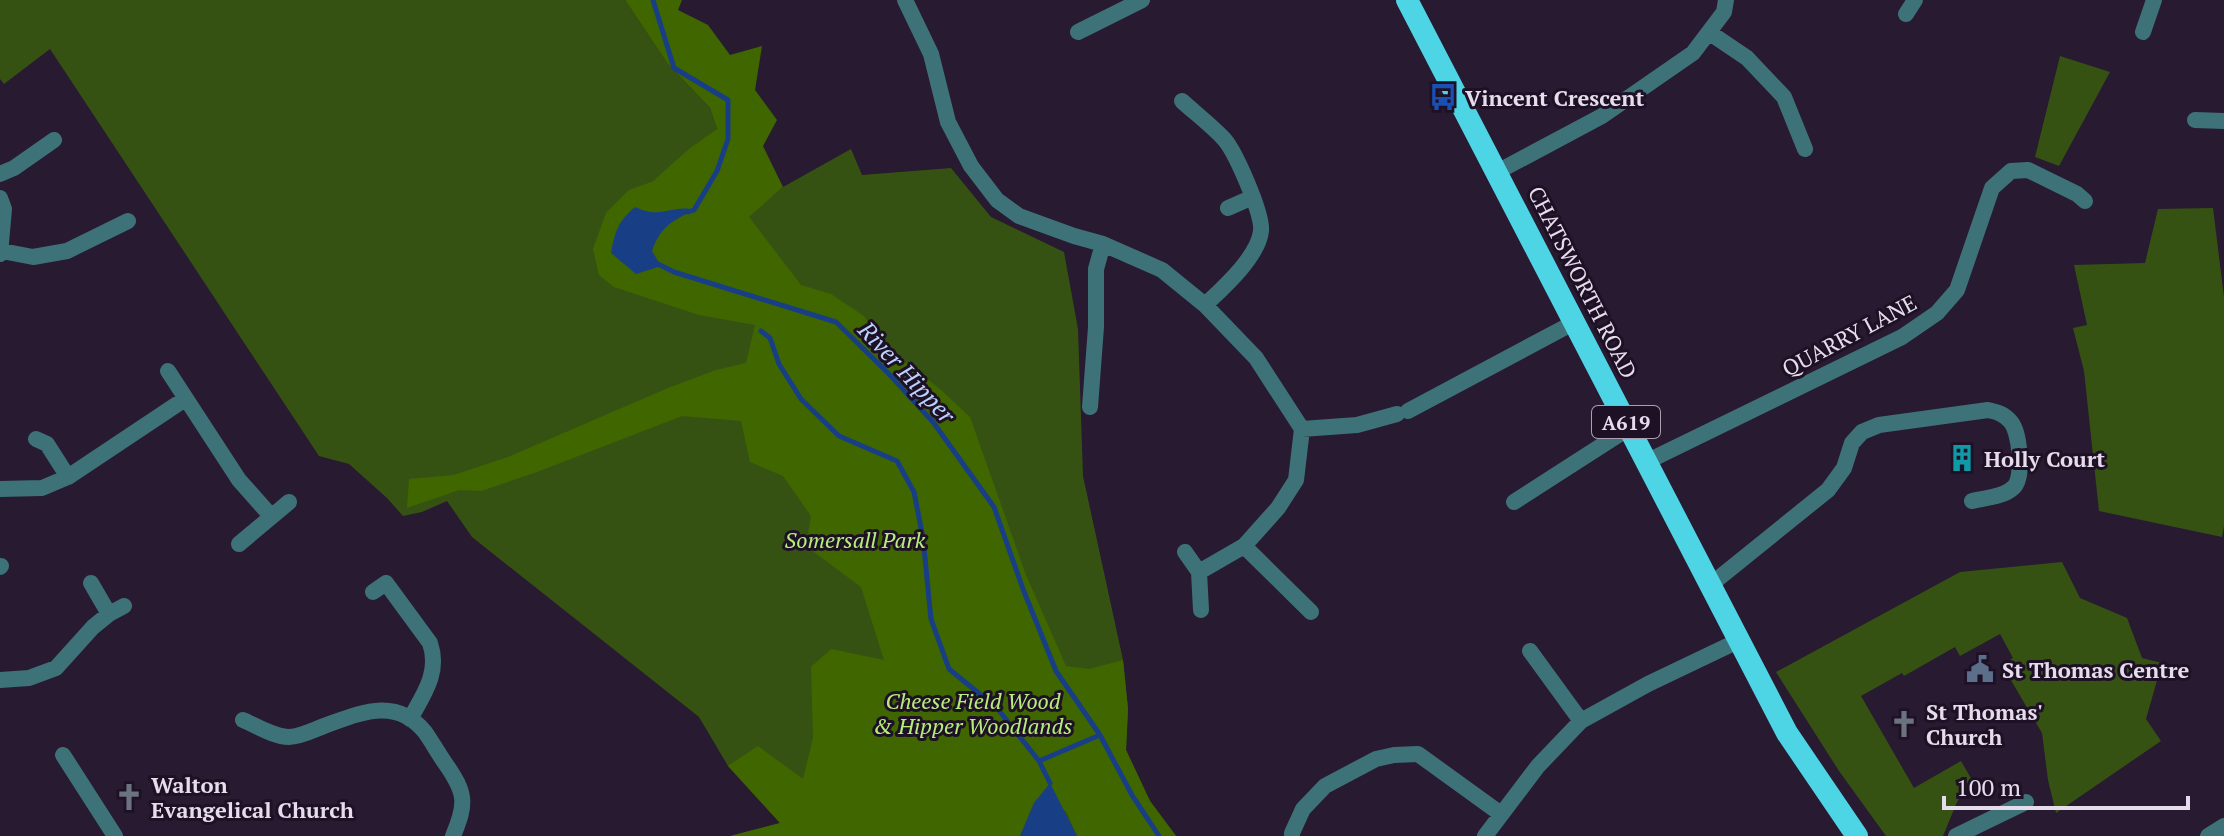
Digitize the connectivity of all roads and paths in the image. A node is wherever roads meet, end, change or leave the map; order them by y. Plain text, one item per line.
1 (905, 0) edge
2 (1142, 0) edge
3 (1407, 0) edge
4 (1726, 0) edge
5 (2154, 0) edge
6 (1078, 32) dead end
7 (2143, 32) dead end
8 (1710, 33) junction
9 (1182, 101) dead end
10 (2195, 120) dead end
11 (2224, 121) edge
12 (54, 140) dead end
13 (1805, 149) dead end
14 (1497, 172) junction
15 (0, 174) edge
16 (1253, 197) junction
17 (0, 198) edge
18 (2085, 201) dead end
19 (1228, 208) dead end
20 (128, 221) dead end
21 (1103, 244) junction
22 (1, 252) edge
23 (1205, 305) junction
24 (1575, 322) junction
25 (168, 371) dead end
26 (185, 399) junction
27 (1090, 407) dead end
28 (1629, 428) junction
29 (1302, 429) junction
30 (36, 439) dead end
31 (1646, 462) junction
32 (68, 477) junction
33 (0, 489) edge
34 (1972, 501) dead end
35 (289, 502) dead end
36 (1514, 502) dead end
37 (271, 516) junction
38 (239, 544) dead end
39 (1244, 546) junction
40 (1185, 552) dead end
41 (1199, 572) junction
42 (91, 583) dead end
43 (1709, 586) junction
44 (373, 592) dead end
45 (1201, 610) dead end
46 (1311, 612) dead end
47 (1738, 641) junction
48 (1530, 651) dead end
49 (0, 680) edge
50 (410, 719) junction
51 (243, 720) dead end
52 (1581, 721) junction
53 (63, 755) dead end
54 (2026, 802) dead end
55 (1501, 814) junction
56 (2224, 826) edge
57 (115, 836) edge
58 (453, 836) edge
59 (1292, 836) edge
60 (1485, 836) edge
61 (1857, 836) edge
62 (1956, 836) edge
63 (2208, 836) edge

1 - 21 street
2 - 6 street
3 - 14 highway, CHATSWORTH ROAD / A619
4 - 8 street
5 - 7 street
8 - 13 street
8 - 14 street
9 - 16 street
10 - 11 street
12 - 15 street
14 - 24 highway, CHATSWORTH ROAD / A619
16 - 19 street
16 - 23 street
17 - 22 street
18 - 31 street, QUARRY LANE
20 - 22 street
21 - 23 street
21 - 27 street
23 - 29 street
24 - 28 highway, CHATSWORTH ROAD / A619
24 - 29 street
25 - 26 street
26 - 32 street
26 - 37 street
28 - 31 highway, CHATSWORTH ROAD / A619
28 - 36 street
29 - 39 street
30 - 32 street
31 - 43 highway, CHATSWORTH ROAD / A619
32 - 33 street
34 - 43 street
35 - 37 street
37 - 38 street
39 - 41 street
39 - 46 street
40 - 41 street
41 - 45 street
42 - 49 street
43 - 47 highway, CHATSWORTH ROAD / A619
44 - 50 street
47 - 52 street
47 - 61 highway, CHATSWORTH ROAD / A619
48 - 52 street
50 - 51 street
50 - 58 street
52 - 55 street
53 - 57 street
54 - 62 street
55 - 59 street
55 - 60 street
56 - 63 street

